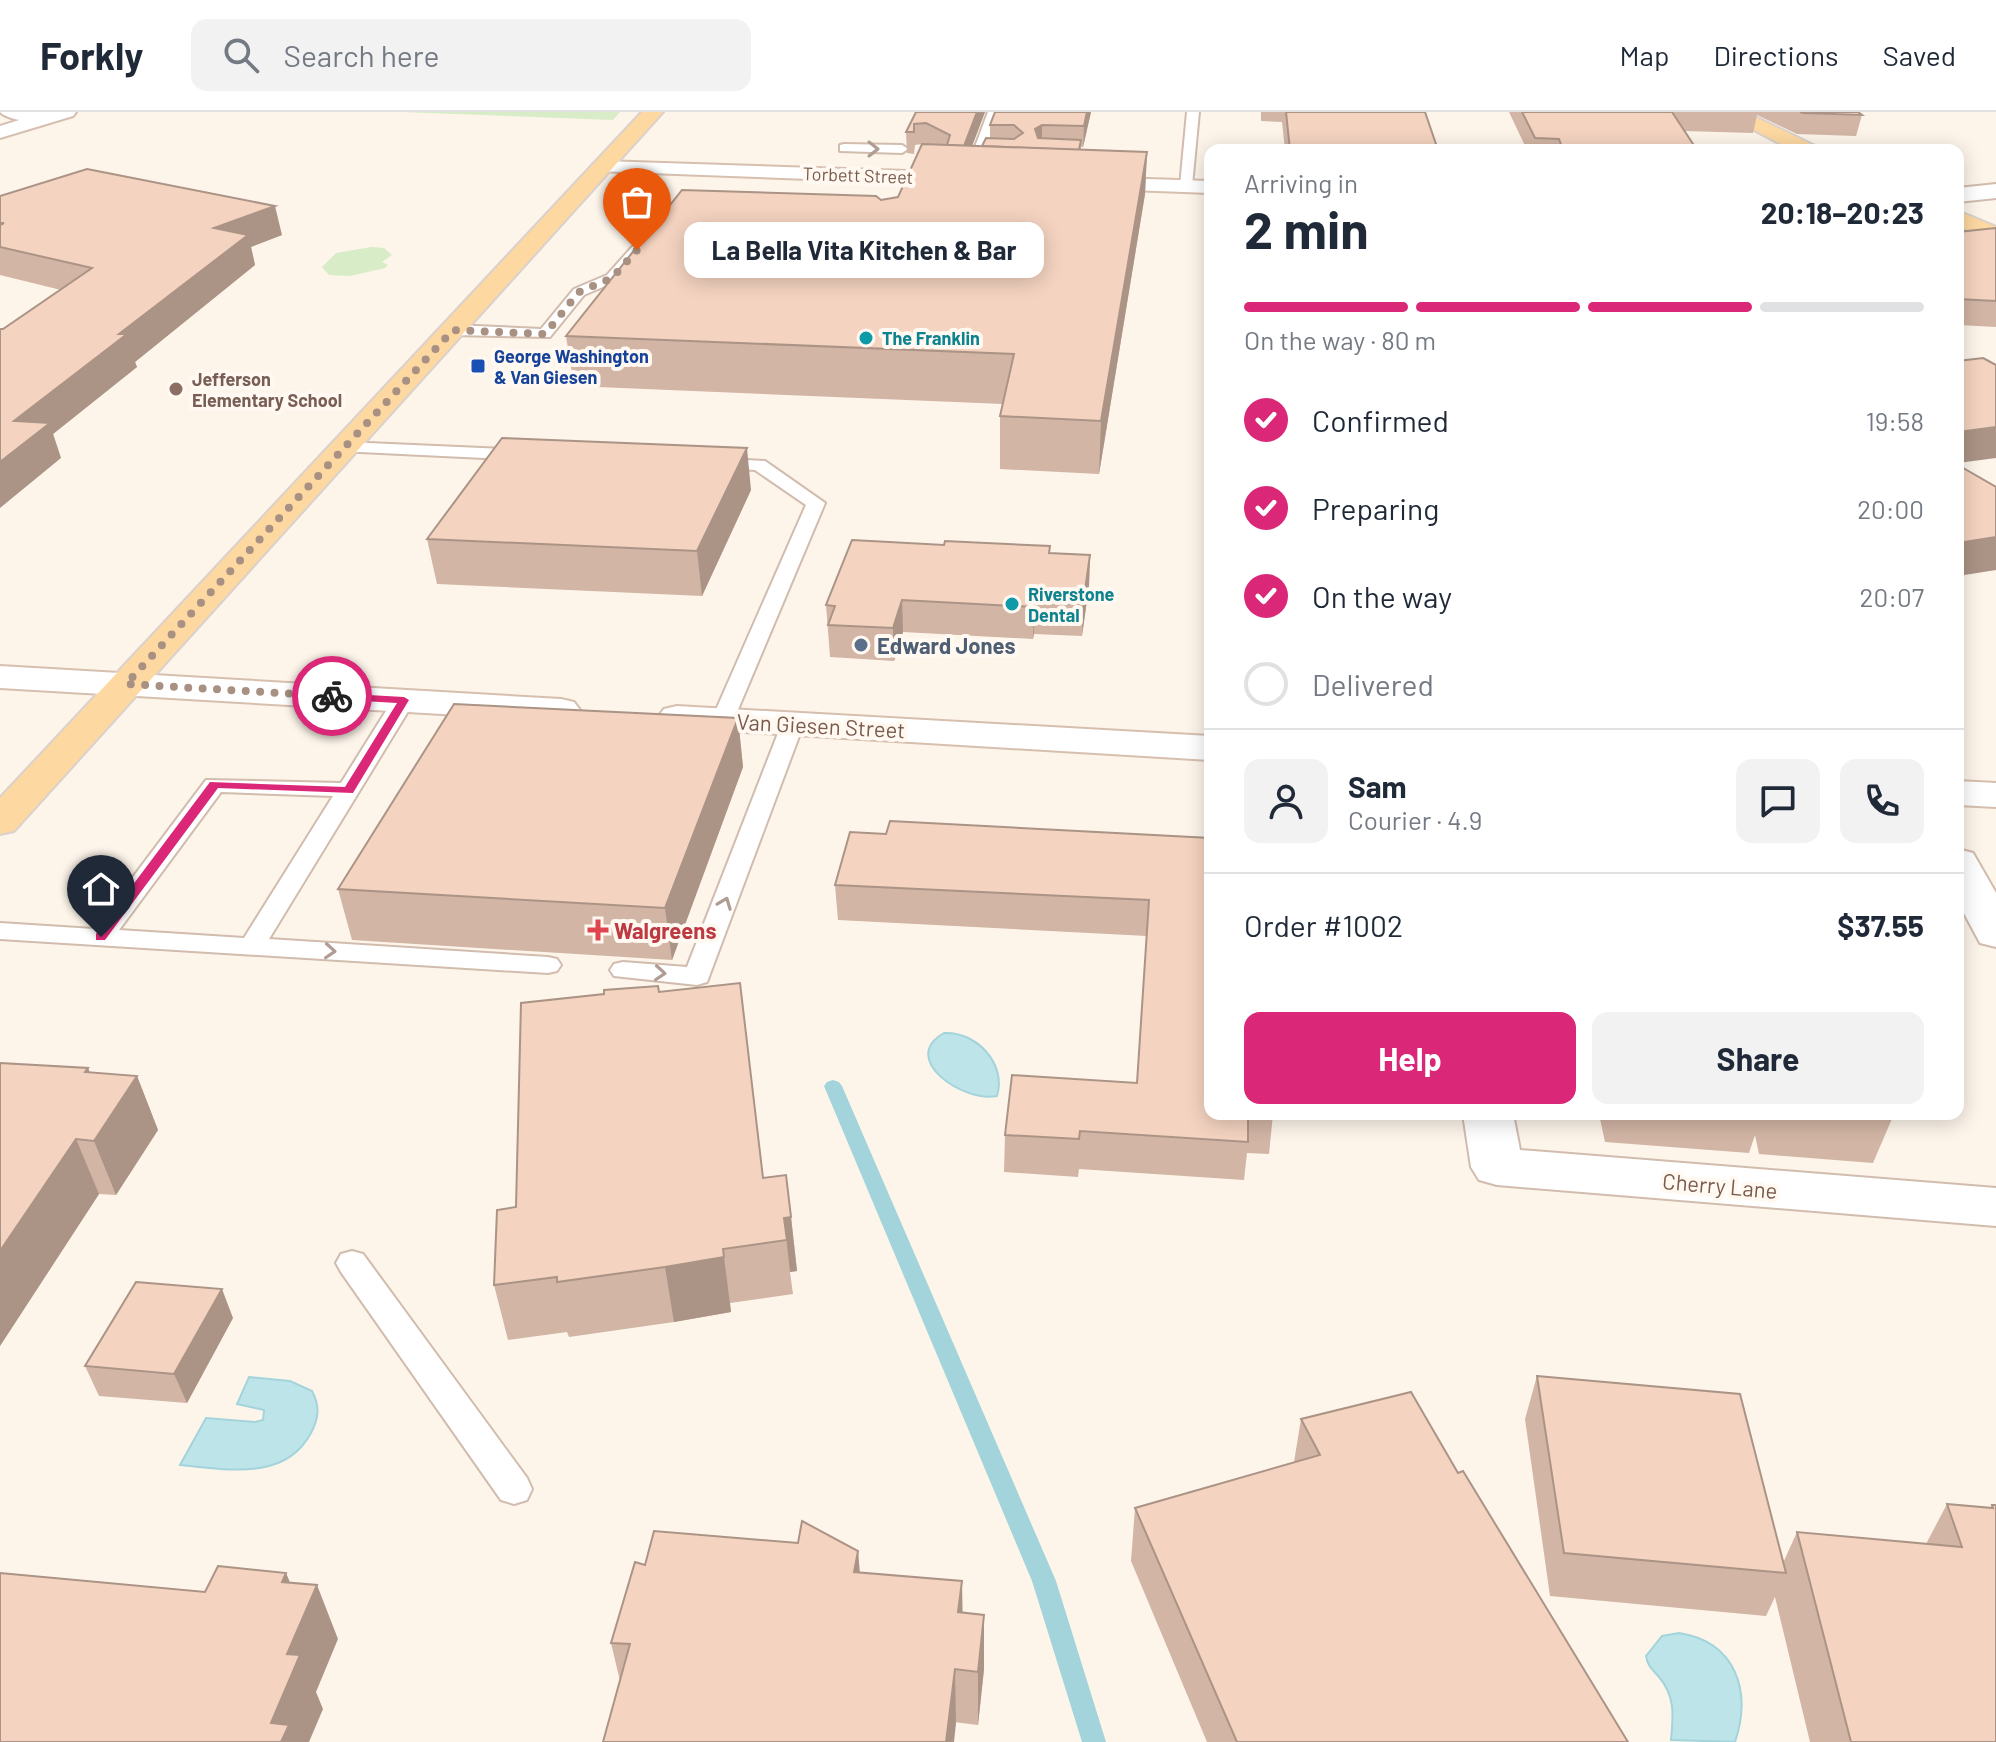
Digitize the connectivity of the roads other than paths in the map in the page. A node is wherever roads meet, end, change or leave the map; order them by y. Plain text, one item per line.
1 (9, 112) edge
2 (653, 112) edge
3 (1193, 112) edge
4 (1730, 112) edge
5 (60, 114) edge
6 (994, 114) edge
7 (0, 132) edge
8 (1796, 144) edge
9 (844, 148) dead end
10 (902, 149) dead end
11 (602, 167) junction
12 (969, 179) junction
13 (998, 180) edge
14 (1056, 182) edge
15 (1186, 186) junction
16 (1204, 187) edge
17 (1996, 191) edge
18 (1964, 194) edge
19 (1964, 221) edge
20 (1996, 235) edge
21 (637, 250) edge
22 (453, 330) junction
23 (345, 447) junction
24 (541, 456) edge
25 (697, 462) edge
26 (0, 677) edge
27 (126, 684) junction
28 (404, 700) junction
29 (595, 712) edge
30 (643, 715) edge
31 (723, 719) junction
32 (793, 723) junction
33 (1204, 748) edge
34 (348, 790) junction
35 (1964, 793) edge
36 (1996, 795) edge
37 (0, 822) edge
38 (1964, 873) edge
39 (0, 931) edge
40 (1996, 933) edge
41 (101, 937) junction
42 (252, 946) junction
43 (548, 965) dead end
44 (623, 970) dead end
45 (1489, 1120) edge
46 (1996, 1207) edge
47 (352, 1263) dead end
48 (514, 1489) dead end

1 - 5 street
2 - 11 main road
3 - 15 lane
4 - 8 main road
5 - 7 street
6 - 12 lane
9 -> 10 lane
11 - 12 street, Torbett Street
11 - 22 main road
12 - 13 street, Torbett Street
14 - 15 street
15 - 16 street
17 - 18 street
19 - 20 main road
21 - 22 lane
22 - 23 main road
23 - 24 lane
23 - 27 main road
25 - 31 lane
26 - 27 street
27 - 28 street
27 - 37 main road
28 - 29 street
28 - 34 lane
30 - 31 street, Van Giesen Street
31 - 32 street, Van Giesen Street
32 - 33 street, Van Giesen Street
44 -> 32 lane
34 - 41 lane
34 - 42 lane
35 - 36 street
38 - 40 street
39 - 41 lane
41 - 42 lane
42 -> 43 lane
45 - 46 street, Cherry Lane
47 - 48 lane

